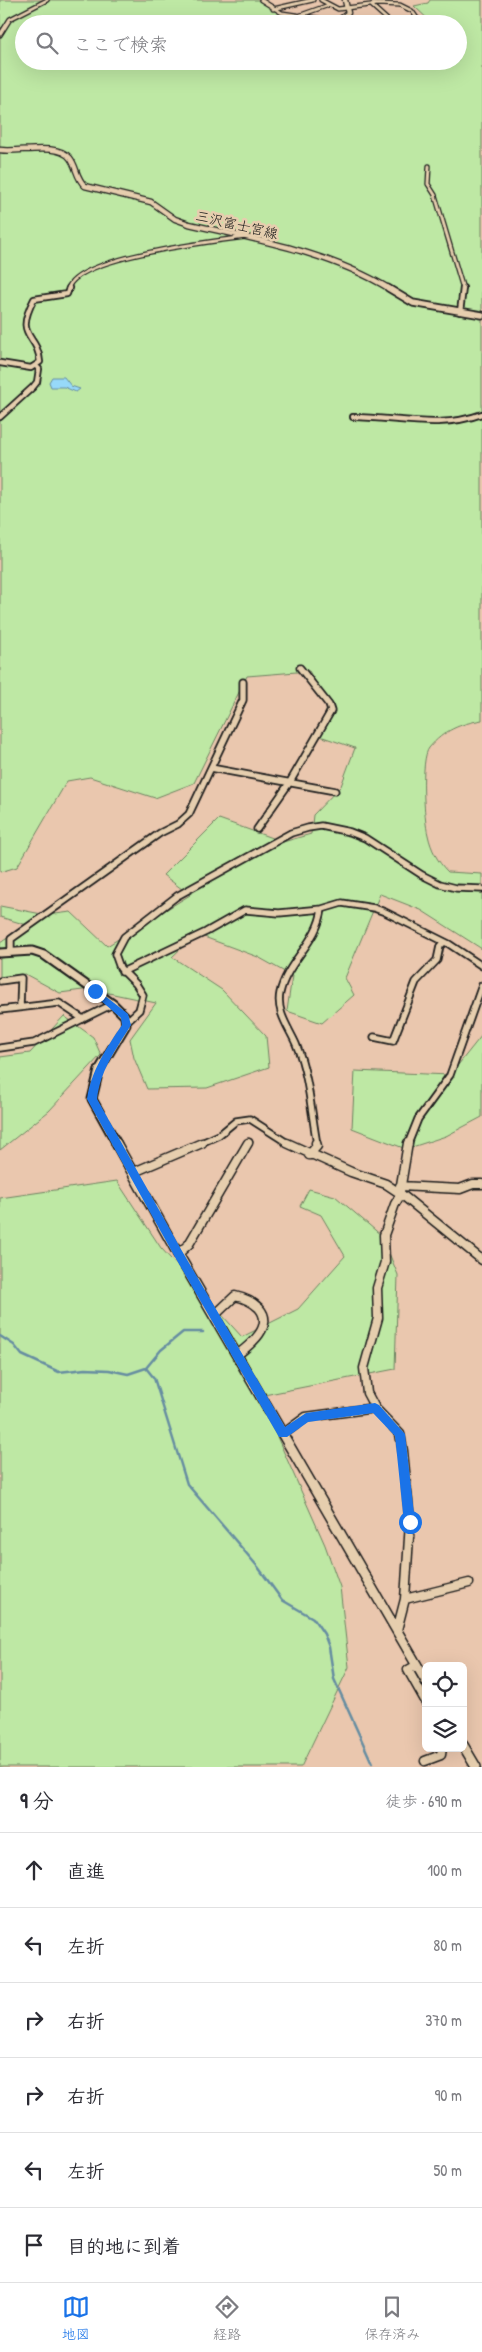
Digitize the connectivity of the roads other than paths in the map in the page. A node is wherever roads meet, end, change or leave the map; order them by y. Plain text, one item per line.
1 (47, 0) edge
2 (261, 0) edge
3 (313, 0) edge
4 (321, 0) edge
5 (345, 0) edge
6 (371, 5) junction
7 (329, 6) junction
8 (348, 8) junction
9 (273, 9) junction
10 (16, 15) edge
11 (295, 15) edge
12 (302, 15) edge
13 (346, 15) edge
14 (382, 15) edge
15 (415, 15) edge
16 (15, 16) edge
17 (0, 35) edge
18 (0, 150) edge
19 (429, 166) dead end
20 (246, 238) junction
21 (460, 312) junction
22 (482, 315) edge
23 (0, 363) edge
24 (36, 366) junction
25 (482, 414) edge
26 (0, 417) edge
27 (353, 417) dead end
28 (300, 668) dead end
29 (243, 682) dead end
30 (211, 768) junction
31 (290, 782) junction
32 (335, 791) dead end
33 (257, 829) dead end
34 (482, 889) edge
35 (322, 909) junction
36 (444, 942) junction
37 (11, 952) junction
38 (0, 953) edge
39 (482, 966) edge
40 (122, 972) junction
41 (0, 981) edge
42 (482, 985) edge
43 (113, 1004) junction
44 (20, 1007) junction
45 (0, 1010) edge
46 (83, 1019) junction
47 (126, 1022) junction
48 (374, 1037) dead end
49 (0, 1048) edge
50 (249, 1142) dead end
51 (309, 1155) junction
52 (134, 1172) junction
53 (482, 1184) edge
54 (400, 1190) junction
55 (178, 1254) junction
56 (482, 1260) edge
57 (214, 1316) junction
58 (237, 1355) junction
59 (375, 1408) junction
60 (283, 1434) junction
61 (469, 1583) dead end
62 (406, 1599) junction
63 (397, 1630) junction
64 (417, 1665) junction
65 (422, 1674) edge
66 (422, 1695) edge
67 (441, 1752) edge
68 (467, 1752) edge
69 (425, 1761) dead end
70 (476, 1767) edge

1 - 10 street
2 - 9 street
3 - 9 street
4 - 7 street
5 - 8 street
6 - 8 street
6 - 14 street
6 - 15 street
7 - 8 street
7 - 12 street
8 - 13 street
9 - 11 street
16 - 17 street
18 - 20 main road, 三沢富士宮線
19 - 21 street
20 - 21 main road, 三沢富士宮線
20 - 24 street
21 - 22 main road, 三沢富士宮線
23 - 24 street
24 - 26 street
25 - 27 street
28 - 31 street
29 - 30 street
30 - 31 street
30 - 37 street
31 - 32 street
31 - 33 street
34 - 40 street
35 - 36 street
35 - 40 street
35 - 51 street
36 - 39 street
36 - 48 street
37 - 38 street
37 - 43 street
40 - 47 street
41 - 44 street
42 - 54 street
43 - 46 street
43 - 47 street
44 - 45 street
44 - 46 street
46 - 49 street
47 - 52 street
50 - 55 street
51 - 52 street
51 - 54 street
52 - 55 street
53 - 54 street
54 - 56 street
54 - 59 street
55 - 57 street
57 - 58 street
57 - 58 street
58 - 60 street
59 - 60 street
59 - 62 street
60 - 63 street
61 - 62 street
62 - 63 street
63 - 64 street
64 - 65 street
64 - 66 street
67 - 69 street
68 - 70 street

